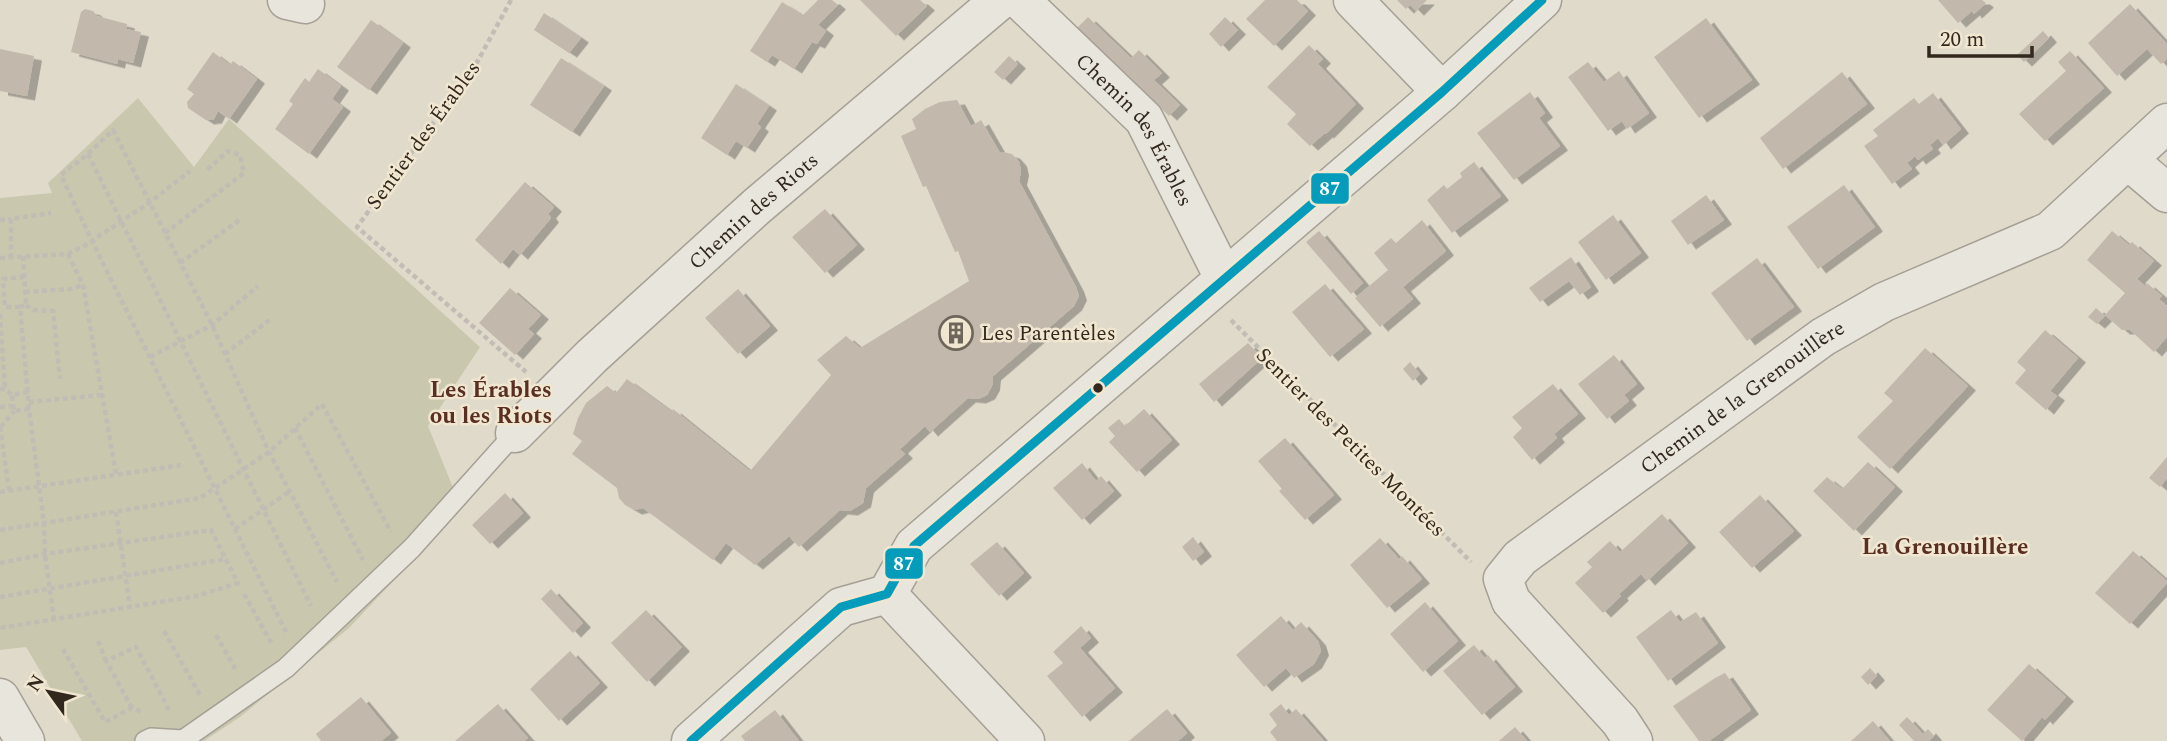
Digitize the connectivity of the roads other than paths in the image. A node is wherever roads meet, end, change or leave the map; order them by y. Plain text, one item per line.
1 (1353, 0) edge
2 (1542, 0) edge
3 (1020, 2) edge
4 (1442, 92) junction
5 (2167, 123) edge
6 (2128, 160) junction
7 (2167, 193) edge
8 (1215, 286) junction
9 (515, 433) joint
10 (887, 594) junction
11 (0, 698) edge
12 (15, 731) edge
13 (145, 741) edge
14 (691, 741) edge
15 (1025, 741) edge
16 (1633, 741) edge

1 - 4 street
2 - 4 street
3 - 8 street, Chemin des Érables
3 - 9 street, Chemin des Riots
4 - 8 street
5 - 6 street, Chemin de la Grenouillère
6 - 7 street
6 - 16 street, Chemin de la Grenouillère
8 - 10 street
9 - 13 lane
10 - 14 street
10 - 15 street
11 - 12 street

